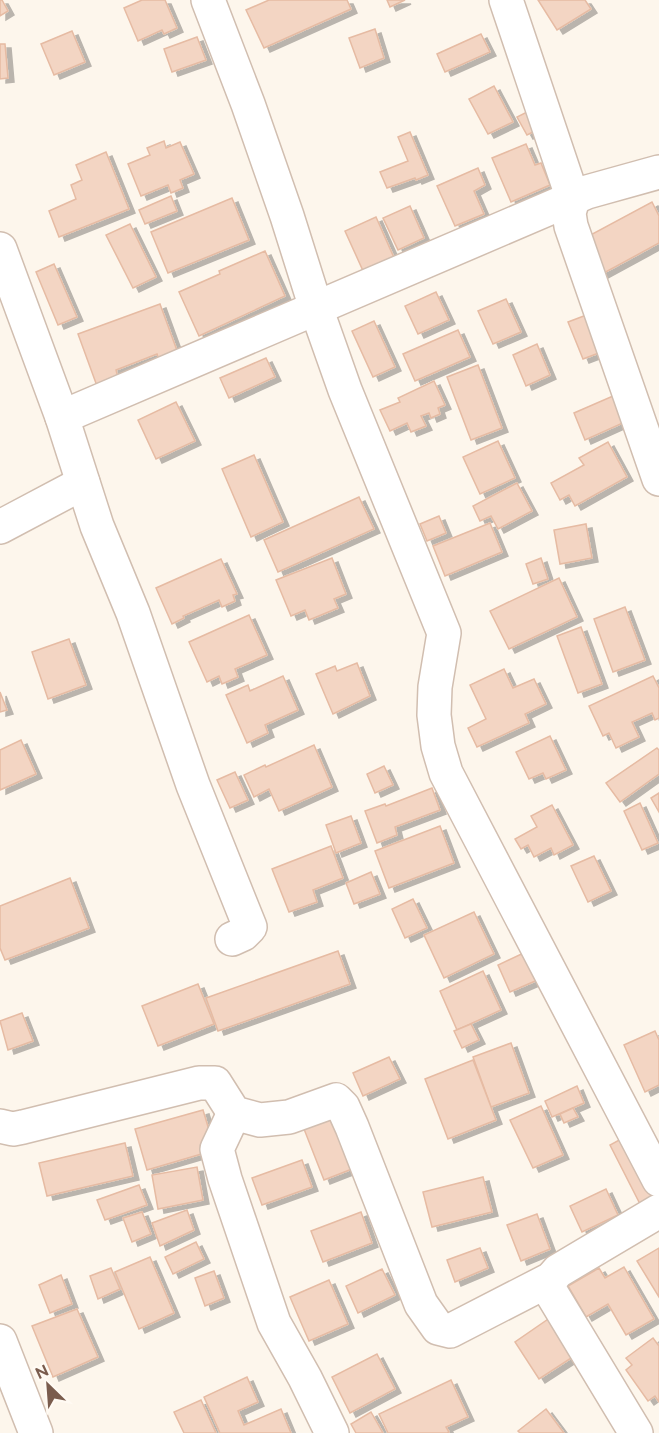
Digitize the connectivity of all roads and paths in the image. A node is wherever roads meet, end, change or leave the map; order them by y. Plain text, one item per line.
1 (208, 0) edge
2 (506, 0) edge
3 (659, 172) edge
4 (573, 198) junction
5 (0, 249) edge
6 (316, 308) junction
7 (62, 417) junction
8 (659, 479) edge
9 (83, 483) junction
10 (0, 527) edge
11 (232, 939) dead end
12 (234, 1113) junction
13 (0, 1126) edge
14 (659, 1180) edge
15 (659, 1211) edge
16 (551, 1279) junction
17 (0, 1341) edge
18 (36, 1433) edge
19 (332, 1433) edge
20 (636, 1433) edge

1 - 6 street
2 - 4 street
3 - 4 street
4 - 6 street
4 - 8 street
5 - 7 street
6 - 7 street
6 - 14 street
7 - 9 street
9 - 10 street
9 - 11 street
12 - 13 street
12 - 16 street
12 - 19 street
15 - 16 street
16 - 20 street
17 - 18 street

